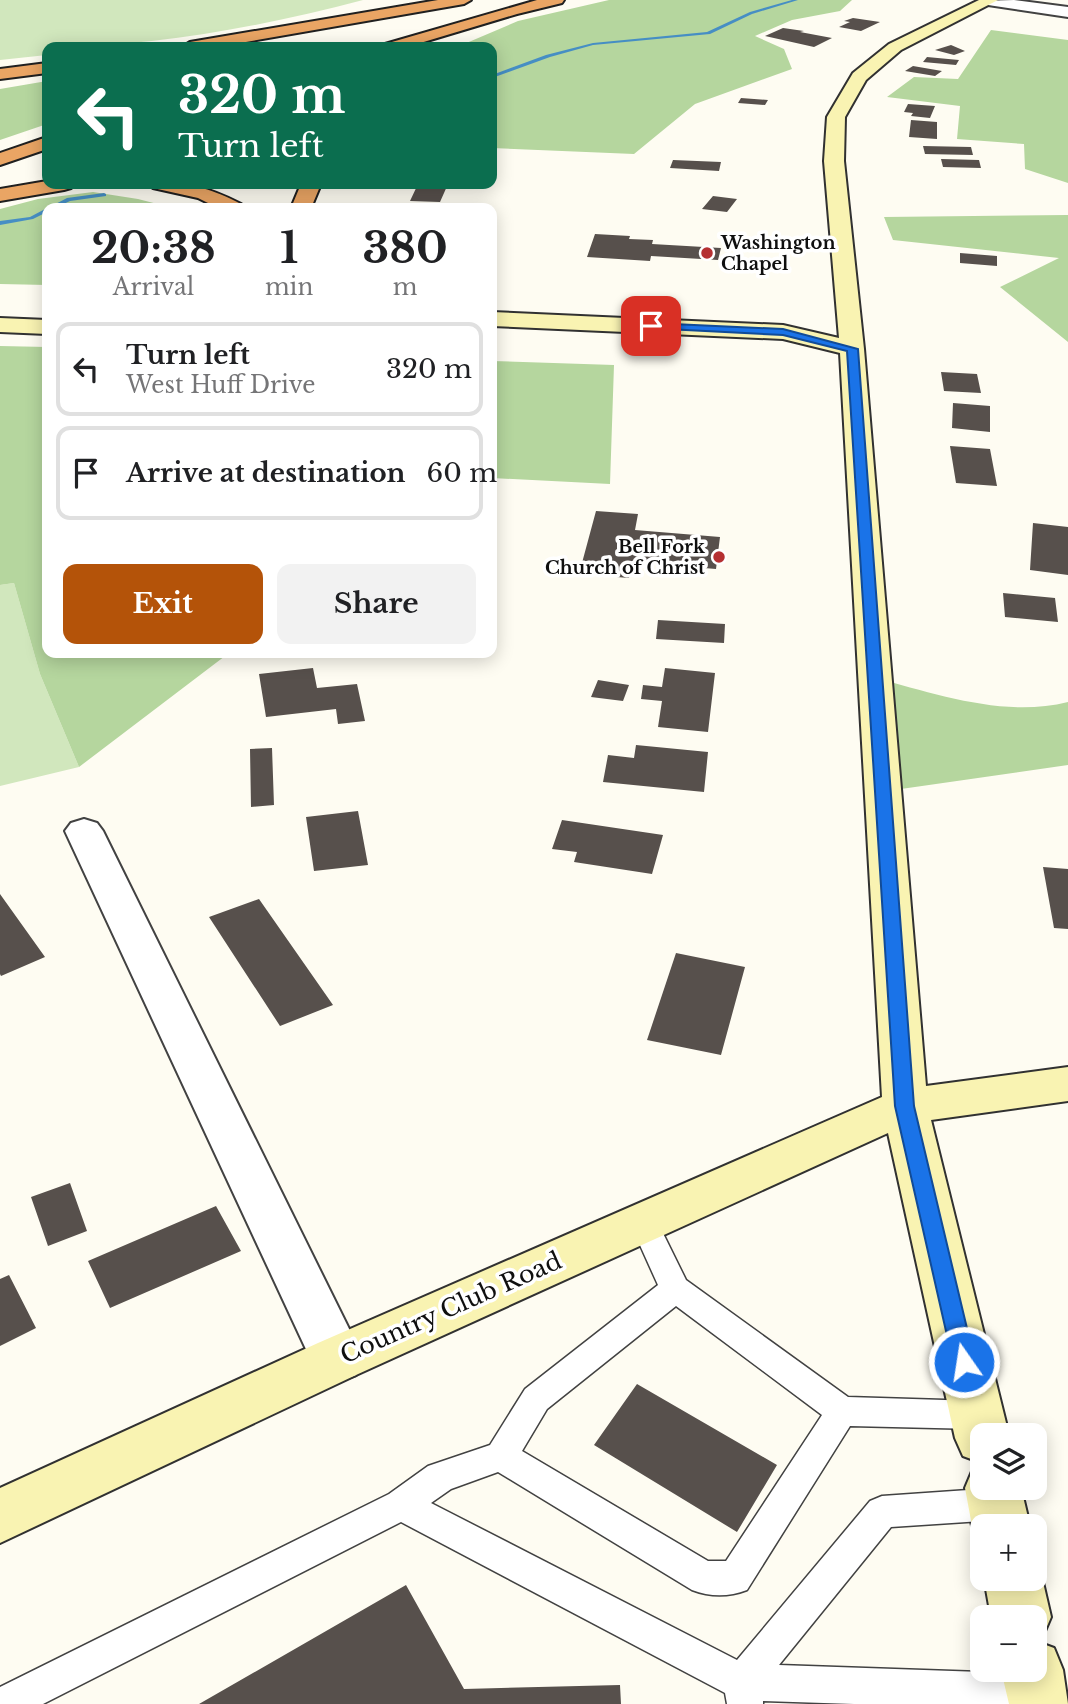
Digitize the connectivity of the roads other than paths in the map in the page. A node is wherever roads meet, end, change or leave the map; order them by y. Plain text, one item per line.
1 (557, 0) edge
2 (990, 1) edge
3 (470, 2) edge
4 (513, 10) junction
5 (1068, 12) edge
6 (370, 32) dead end
7 (221, 42) edge
8 (407, 42) edge
9 (439, 42) edge
10 (42, 69) edge
11 (0, 74) edge
12 (42, 145) edge
13 (0, 159) edge
14 (42, 169) edge
15 (0, 184) edge
16 (42, 188) edge
17 (184, 189) edge
18 (0, 195) edge
19 (224, 203) edge
20 (0, 304) edge
21 (42, 305) edge
22 (497, 319) edge
23 (0, 326) edge
24 (42, 327) edge
25 (497, 342) edge
26 (852, 349) junction
27 (84, 831) dead end
28 (1068, 1084) edge
29 (905, 1106) junction
30 (644, 1223) junction
31 (675, 1289) junction
32 (610, 1343) joint
33 (337, 1359) junction
34 (842, 1411) junction
35 (978, 1423) edge
36 (970, 1426) edge
37 (501, 1456) junction
38 (401, 1505) junction
39 (997, 1506) edge
40 (0, 1516) edge
41 (1037, 1689) edge
42 (744, 1693) edge
43 (4, 1704) edge

1 - 4 highway
2 - 5 street
2 - 26 main road
3 - 6 highway
3 - 7 highway
4 - 8 highway
4 - 9 highway
10 - 11 highway
12 - 13 highway
14 - 15 highway
16 - 18 highway
17 - 19 highway
20 - 21 main road
22 - 26 main road
23 - 24 main road
25 - 26 main road
26 - 29 main road
27 - 33 street
28 - 29 main road, Country Club Road
29 - 30 main road, Country Club Road
29 - 35 main road
30 - 31 lane
30 - 33 main road, Country Club Road
31 - 32 lane
31 - 34 lane
32 - 37 lane
33 - 40 main road, Country Club Road
34 - 36 lane
34 - 37 lane
37 - 38 lane
38 - 42 lane
38 - 43 lane
39 - 42 lane
41 - 42 lane

